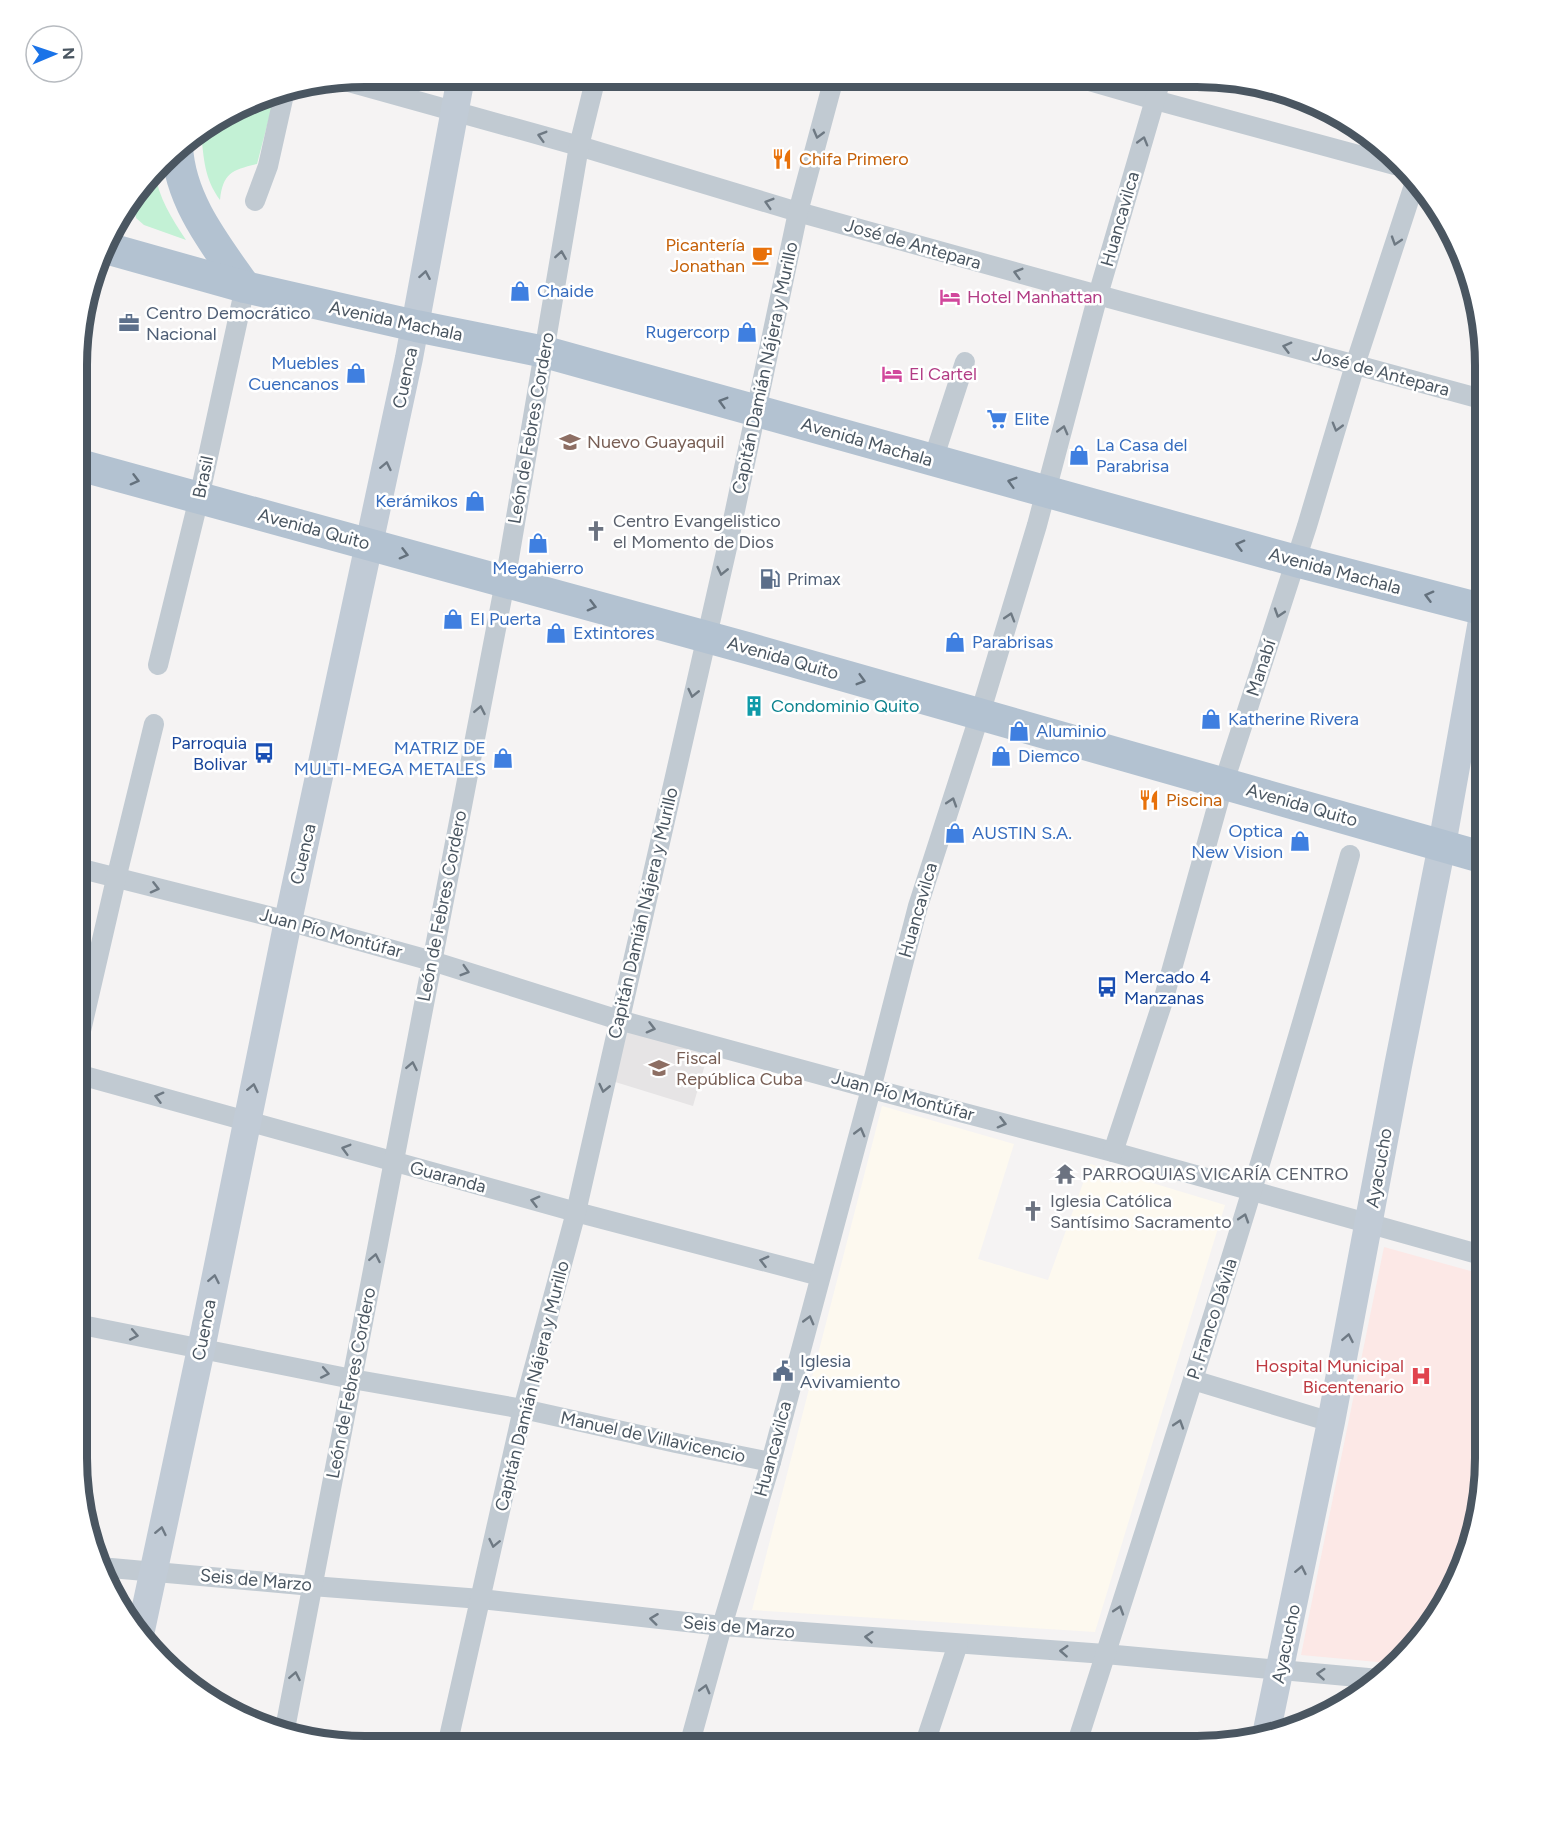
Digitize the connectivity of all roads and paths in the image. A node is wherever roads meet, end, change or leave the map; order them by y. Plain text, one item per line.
1 (367, 87) edge
2 (459, 87) edge
3 (594, 87) edge
4 (832, 87) edge
5 (1110, 87) edge
6 (1159, 87) edge
7 (283, 99) edge
8 (1155, 100) junction
9 (455, 112) junction
10 (579, 146) junction
11 (179, 159) edge
12 (1388, 163) edge
13 (1412, 190) edge
14 (255, 201) dead end
15 (798, 212) junction
16 (112, 250) edge
17 (245, 287) junction
18 (1098, 295) junction
19 (416, 326) junction
20 (545, 352) junction
21 (965, 362) dead end
22 (1354, 365) junction
23 (1475, 397) edge
24 (757, 411) junction
25 (933, 460) junction
26 (87, 467) edge
27 (1046, 492) junction
28 (199, 498) junction
29 (369, 544) junction
30 (1296, 561) junction
31 (505, 582) junction
32 (1475, 606) edge
33 (706, 636) junction
34 (1475, 663) edge
35 (158, 665) dead end
36 (980, 714) junction
37 (154, 724) dead end
38 (1224, 782) junction
39 (1442, 845) junction
40 (1350, 855) dead end
41 (1475, 855) edge
42 (87, 871) edge
43 (116, 879) junction
44 (288, 921) junction
45 (432, 961) junction
46 (87, 1005) edge
47 (620, 1020) junction
48 (87, 1077) edge
49 (871, 1089) junction
50 (246, 1120) junction
51 (1113, 1152) junction
52 (393, 1162) junction
53 (1253, 1190) junction
54 (576, 1212) junction
55 (1369, 1223) junction
56 (1475, 1253) edge
57 (820, 1276) junction
58 (87, 1326) edge
59 (201, 1348) junction
60 (352, 1378) junction
61 (1193, 1380) junction
62 (523, 1409) junction
63 (1332, 1422) junction
64 (771, 1462) junction
65 (109, 1568) edge
66 (153, 1571) junction
67 (312, 1586) junction
68 (481, 1599) junction
69 (142, 1624) edge
70 (722, 1626) junction
71 (958, 1644) junction
72 (1105, 1654) junction
73 (1280, 1671) junction
74 (1367, 1678) edge
75 (286, 1725) edge
76 (1268, 1727) edge
77 (449, 1736) edge
78 (692, 1736) edge
79 (927, 1736) edge
80 (1079, 1736) edge

1 - 9 street, José de Antepara
2 - 9 main road, Cuenca
3 - 10 street, León de Febres Cordero
4 -> 15 street, Capitán Damián Nájera y Murillo
5 - 8 street
6 - 8 street, Huancavilca
7 - 14 street
8 - 12 street
18 -> 8 street, Huancavilca
10 -> 9 street, José de Antepara
19 -> 9 main road, Cuenca
15 -> 10 street, José de Antepara
20 -> 10 street, León de Febres Cordero
11 - 17 main road
13 -> 22 street, Manabí
18 -> 15 street, José de Antepara
15 - 24 street, Capitán Damián Nájera y Murillo
16 - 17 main road, Avenida Machala
17 - 19 main road, Avenida Machala
17 - 28 street, Brasil
22 -> 18 street, José de Antepara
27 -> 18 street, Huancavilca
19 - 20 main road, Avenida Machala
29 -> 19 main road, Cuenca
24 -> 20 main road, Avenida Machala
20 - 31 street, León de Febres Cordero
21 - 25 street
22 - 23 street, José de Antepara
22 -> 30 street, Manabí
24 - 25 main road, Avenida Machala
24 -> 33 street, Capitán Damián Nájera y Murillo
27 -> 25 main road, Avenida Machala
26 -> 28 main road, Avenida Quito
30 -> 27 main road, Avenida Machala
36 -> 27 street, Huancavilca
28 - 29 main road, Avenida Quito
28 - 35 street, Brasil
29 -> 31 main road, Avenida Quito
29 - 44 main road, Cuenca
32 -> 30 main road, Avenida Machala
30 -> 38 street, Manabí
31 -> 33 main road, Avenida Quito
45 -> 31 street, León de Febres Cordero
33 -> 36 main road, Avenida Quito
33 -> 47 street, Capitán Damián Nájera y Murillo
34 - 39 main road, Ayacucho
36 - 38 main road, Avenida Quito
49 -> 36 street, Huancavilca
37 - 43 street
38 - 39 main road, Avenida Quito
38 - 51 street, Manabí
39 - 41 main road, Avenida Quito
39 - 55 main road, Ayacucho
40 - 53 street, P. Franco Dávila
42 - 43 street, Juan Pío Montúfar
43 -> 44 street, Juan Pío Montúfar
43 - 46 street
44 - 45 street, Juan Pío Montúfar
50 -> 44 main road, Cuenca
45 -> 47 street, Juan Pío Montúfar
52 -> 45 street, León de Febres Cordero
47 -> 49 street, Juan Pío Montúfar
47 -> 54 street, Capitán Damián Nájera y Murillo
50 -> 48 street, Guaranda
49 -> 51 street, Juan Pío Montúfar
57 -> 49 street, Huancavilca
52 -> 50 street, Guaranda
59 -> 50 main road, Cuenca
51 - 53 street, Juan Pío Montúfar
54 -> 52 street, Guaranda
60 -> 52 street, León de Febres Cordero
53 - 55 street, Juan Pío Montúfar
61 -> 53 street, P. Franco Dávila
57 -> 54 street, Guaranda
54 - 62 street, Capitán Damián Nájera y Murillo
55 - 56 street, Juan Pío Montúfar
63 -> 55 main road, Ayacucho
64 -> 57 street, Huancavilca
58 -> 59 street, Manuel de Villavicencio
59 -> 60 street, Manuel de Villavicencio
66 -> 59 main road, Cuenca
60 - 62 street, Manuel de Villavicencio
60 - 67 street, León de Febres Cordero
61 - 63 street
72 -> 61 street, P. Franco Dávila
62 - 64 street, Manuel de Villavicencio
62 -> 68 street, Capitán Damián Nájera y Murillo
73 -> 63 main road, Ayacucho
64 - 70 street, Huancavilca
65 - 66 street, Seis de Marzo
66 - 67 street, Seis de Marzo
66 - 69 main road, Cuenca
67 - 68 street, Seis de Marzo
75 -> 67 street, León de Febres Cordero
70 -> 68 street, Seis de Marzo
68 - 77 street, Capitán Damián Nájera y Murillo
71 -> 70 street, Seis de Marzo
78 -> 70 street, Huancavilca
72 -> 71 street, Seis de Marzo
71 - 79 street
72 - 73 street, Seis de Marzo
72 - 80 street, P. Franco Dávila
74 -> 73 street, Seis de Marzo
73 - 76 main road, Ayacucho

